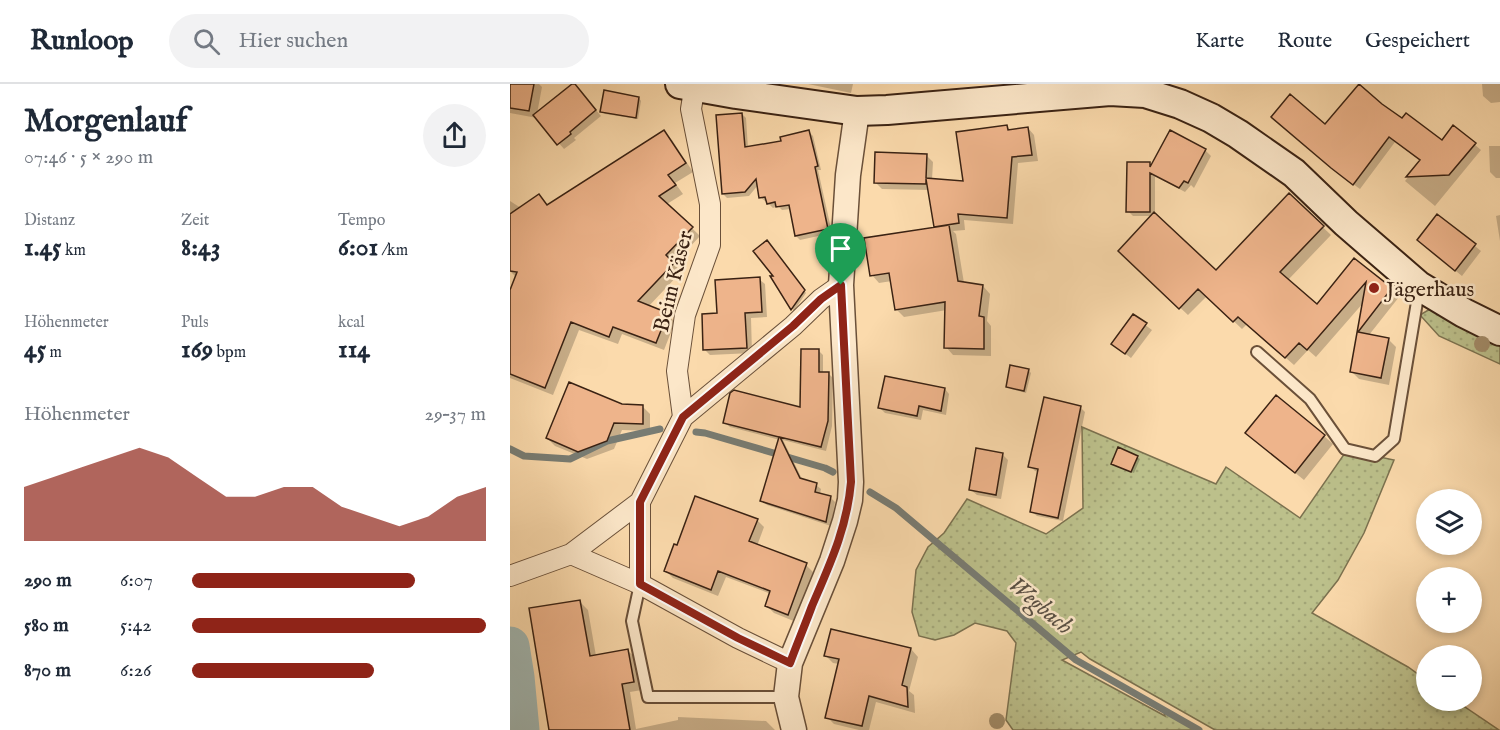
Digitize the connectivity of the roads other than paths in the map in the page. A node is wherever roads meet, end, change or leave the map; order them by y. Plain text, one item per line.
1 (690, 85) edge
2 (1110, 87) edge
3 (857, 111) junction
4 (841, 285) junction
5 (1419, 286) junction
6 (1500, 331) edge
7 (1257, 352) dead end
8 (683, 417) junction
9 (640, 502) junction
10 (571, 554) junction
11 (513, 575) edge
12 (640, 584) junction
13 (790, 663) junction
14 (786, 697) junction
15 (794, 730) edge

1 - 3 main road
1 - 8 street, Beim Käser
2 - 3 main road
2 - 5 main road
3 - 4 street
4 - 8 street
4 - 13 street
5 - 6 main road
5 - 7 lane
8 - 9 street
9 - 10 street
9 - 12 street
10 - 11 street
10 - 12 street
12 - 13 street
12 - 14 lane
13 - 14 street
14 - 15 street

